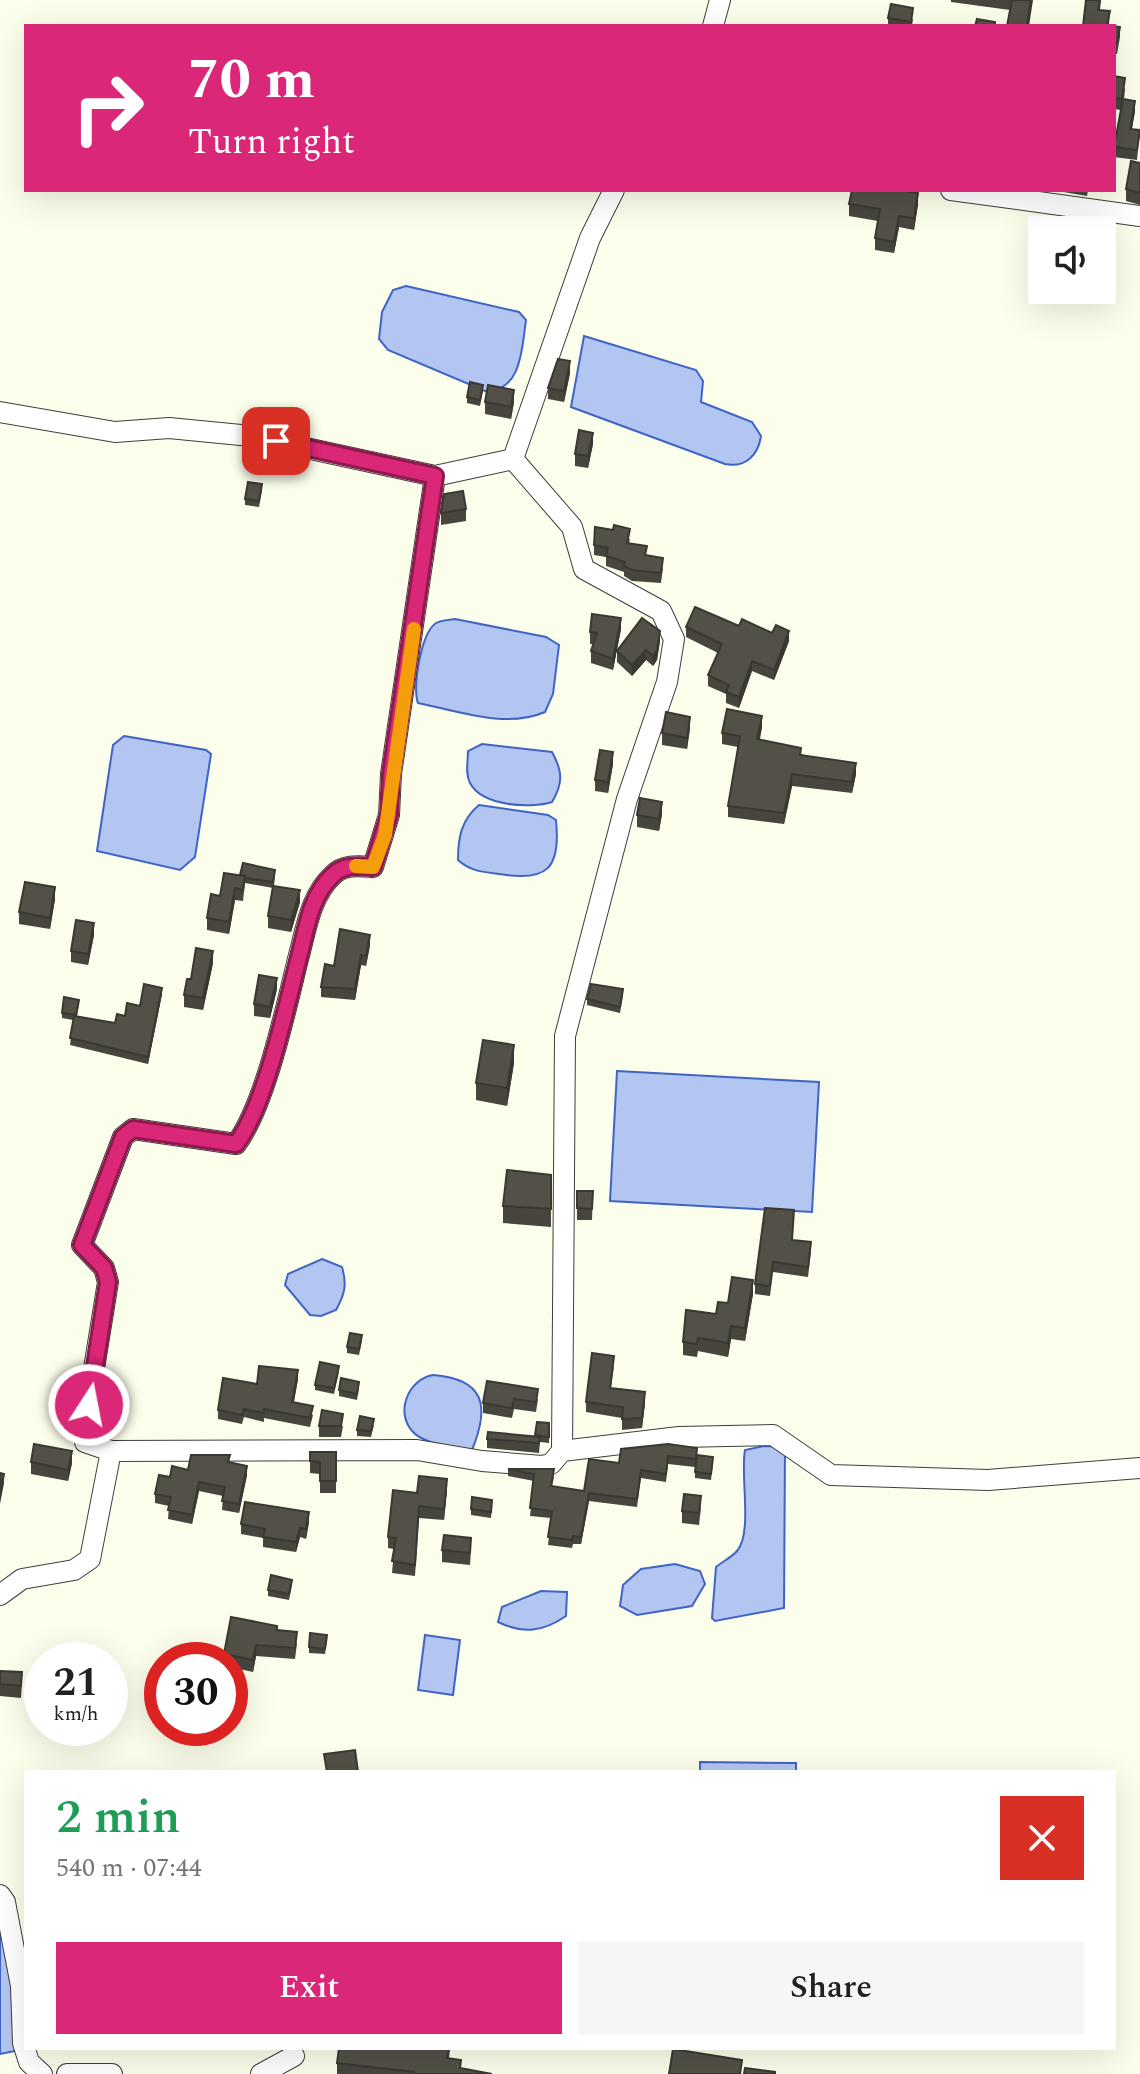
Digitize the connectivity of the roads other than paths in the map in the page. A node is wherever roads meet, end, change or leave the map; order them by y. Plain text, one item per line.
1 (720, 0) edge
2 (714, 24) edge
3 (613, 192) edge
4 (966, 192) edge
5 (1140, 216) edge
6 (0, 412) edge
7 (513, 459) junction
8 (435, 476) junction
9 (111, 1451) junction
10 (562, 1451) junction
11 (1140, 1468) edge
12 (0, 1595) edge
13 (0, 1895) edge
14 (24, 2046) edge
15 (25, 2050) edge
16 (294, 2056) dead end
17 (42, 2074) edge
18 (67, 2074) edge
19 (112, 2074) edge
20 (261, 2074) edge

1 - 2 street
3 - 7 street
4 - 5 street
6 - 8 street
7 - 8 street
7 - 10 street
8 - 9 street
9 - 10 street
9 - 12 street
10 - 11 street
13 - 14 street
15 - 17 street
16 - 20 street
18 - 19 street

